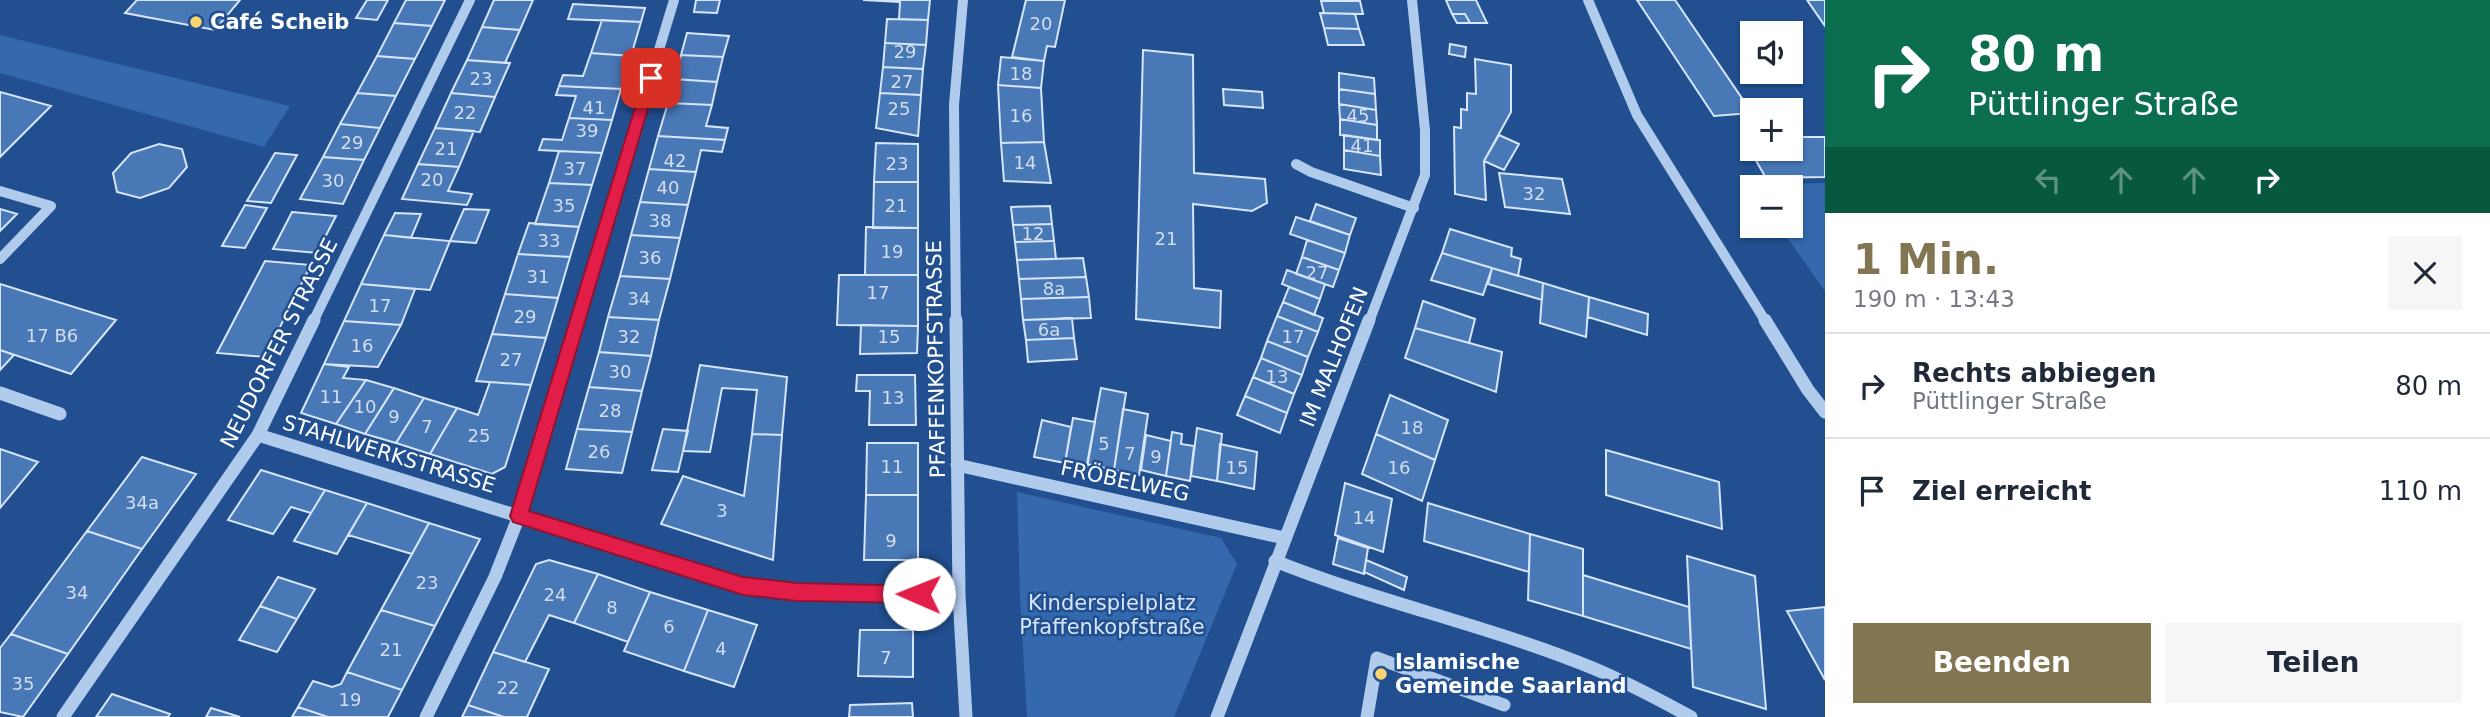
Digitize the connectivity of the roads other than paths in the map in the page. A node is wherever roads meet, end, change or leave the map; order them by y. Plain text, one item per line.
1 (470, 0) edge
2 (674, 0) edge
3 (963, 0) edge
4 (1412, 0) edge
5 (1588, 0) edge
6 (1296, 164) dead end
7 (0, 191) edge
8 (1414, 208) junction
9 (0, 259) edge
10 (0, 393) edge
11 (1825, 412) edge
12 (60, 414) dead end
13 (258, 435) junction
14 (957, 465) junction
15 (519, 516) junction
16 (1284, 538) junction
17 (1275, 561) junction
18 (959, 596) junction
19 (1504, 705) dead end
20 (62, 717) edge
21 (426, 717) edge
22 (966, 717) edge
23 (1217, 717) edge
24 (1367, 717) edge
25 (1692, 717) edge

1 - 13 street, NEUDORFER STRASSE
2 - 15 street
3 - 14 street, PFAFFENKOPFSTRASSE
4 - 8 street, IM MALHOFEN
5 - 11 street
6 - 8 street
7 - 9 street
8 - 16 street, IM MALHOFEN
10 - 12 street
13 - 15 street, STAHLWERKSTRASSE
13 - 20 street, NEUDORFER STRASSE
14 - 16 street, FRÖBELWEG
14 - 18 street, PFAFFENKOPFSTRASSE
15 - 18 street, STAHLWERKSTRASSE
15 - 21 street
16 - 17 street, IM MALHOFEN
17 - 23 street, IM MALHOFEN
17 - 25 street
18 - 22 street, PFAFFENKOPFSTRASSE
19 - 24 street

